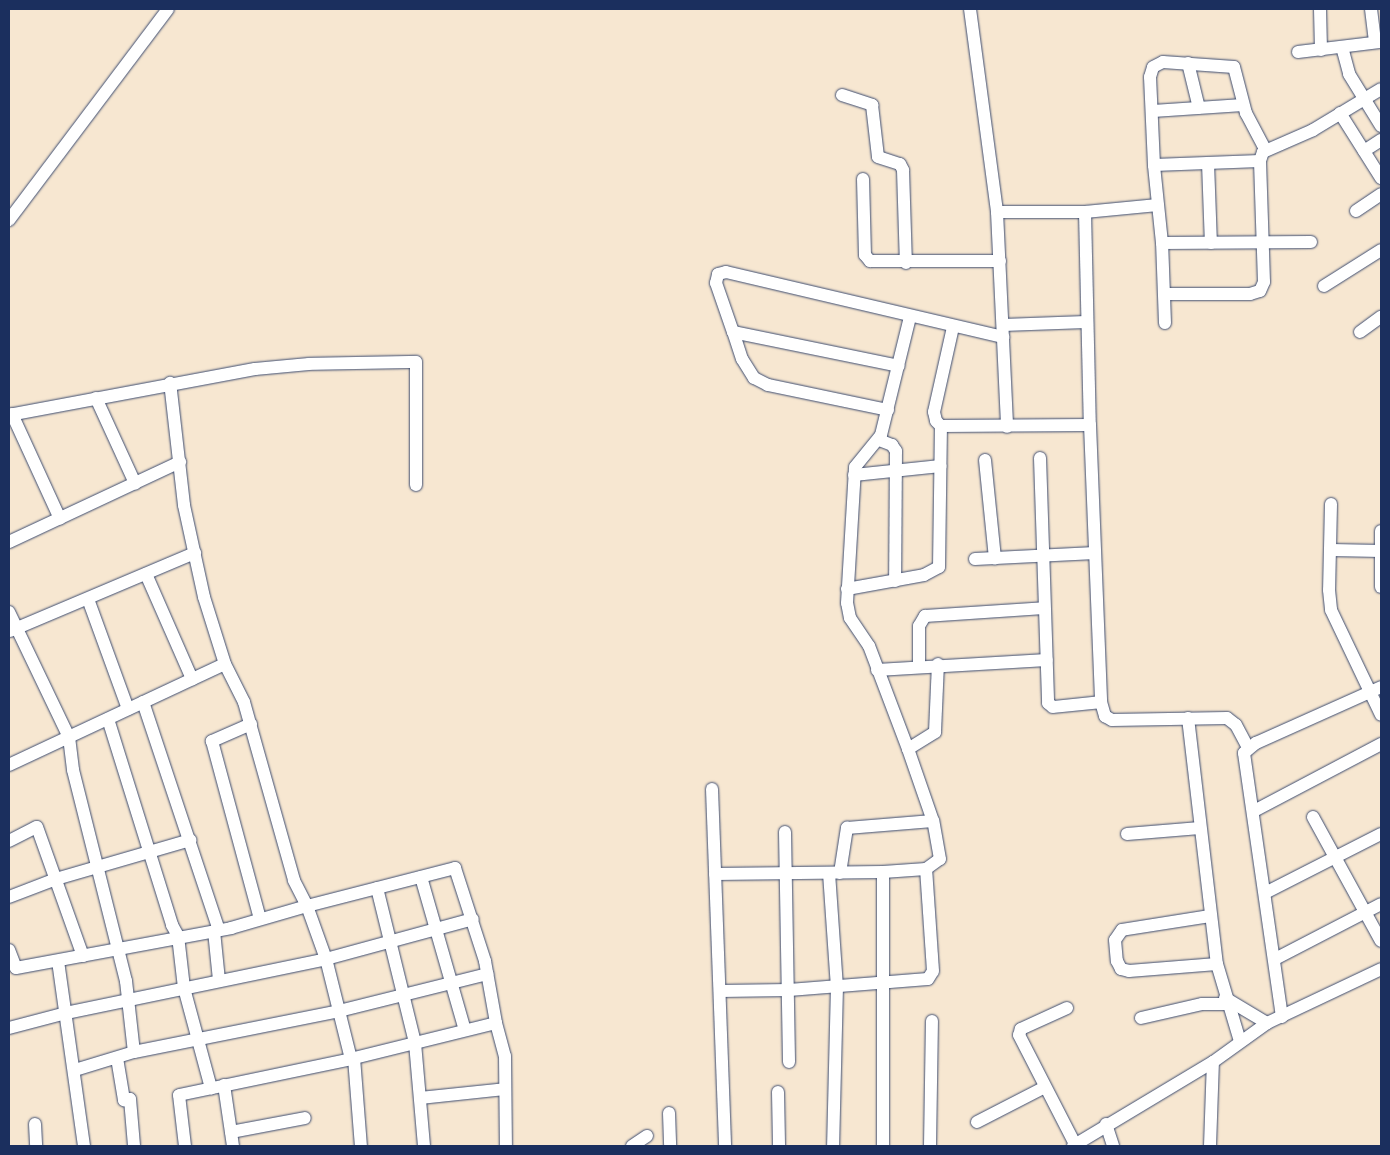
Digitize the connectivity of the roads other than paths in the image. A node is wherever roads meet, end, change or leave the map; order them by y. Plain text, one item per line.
1 (168, 9) edge
2 (970, 9) edge
3 (1320, 9) edge
4 (1371, 9) edge
5 (1378, 42) edge
6 (1342, 47) junction
7 (1321, 50) junction
8 (1298, 52) dead end
9 (1188, 63) junction
10 (1381, 89) edge
11 (842, 96) dead end
12 (1364, 99) junction
13 (1243, 106) junction
14 (1198, 108) junction
15 (1153, 111) junction
16 (1340, 113) junction
17 (1381, 126) edge
18 (1381, 140) edge
19 (1364, 151) junction
20 (1263, 155) junction
21 (1208, 163) junction
22 (1154, 165) junction
23 (1381, 178) edge
24 (864, 179) dead end
25 (1381, 194) edge
26 (1158, 206) junction
27 (1356, 211) dead end
28 (997, 212) junction
29 (1085, 212) junction
30 (9, 220) edge
31 (1310, 242) dead end
32 (1162, 243) junction
33 (1211, 243) junction
34 (1263, 243) junction
35 (1381, 250) edge
36 (1000, 260) junction
37 (906, 263) junction
38 (1324, 286) dead end
39 (1164, 294) junction
40 (910, 317) junction
41 (1381, 318) edge
42 (1086, 322) junction
43 (1165, 324) dead end
44 (953, 328) junction
45 (1003, 331) junction
46 (733, 332) junction
47 (1360, 332) dead end
48 (899, 366) junction
49 (170, 383) junction
50 (96, 398) junction
51 (888, 410) junction
52 (10, 414) edge
53 (1090, 425) junction
54 (941, 426) junction
55 (1007, 427) junction
56 (879, 440) junction
57 (1040, 458) dead end
58 (986, 460) dead end
59 (180, 462) junction
60 (941, 466) junction
61 (896, 470) junction
62 (854, 475) junction
63 (135, 483) junction
64 (416, 484) dead end
65 (1331, 504) dead end
66 (60, 519) junction
67 (1381, 531) edge
68 (9, 542) edge
69 (1331, 550) junction
70 (1380, 551) edge
71 (195, 553) junction
72 (1095, 553) junction
73 (1043, 556) junction
74 (995, 558) junction
75 (975, 560) dead end
76 (146, 574) junction
77 (895, 581) junction
78 (1381, 587) edge
79 (847, 590) junction
80 (88, 599) junction
81 (1044, 608) junction
82 (9, 612) edge
83 (12, 630) edge
84 (1047, 660) junction
85 (225, 664) junction
86 (938, 664) junction
87 (919, 665) junction
88 (877, 670) junction
89 (192, 679) junction
90 (1375, 689) edge
91 (143, 702) junction
92 (1101, 702) junction
93 (128, 709) junction
94 (1381, 715) edge
95 (1188, 718) junction
96 (108, 719) junction
97 (251, 724) junction
98 (69, 737) junction
99 (1381, 744) edge
100 (1248, 748) junction
101 (908, 749) junction
102 (9, 765) edge
103 (712, 789) dead end
104 (1254, 811) junction
105 (1313, 817) dead end
106 (933, 821) junction
107 (1200, 828) junction
108 (785, 832) dead end
109 (1127, 834) dead end
110 (1381, 834) edge
111 (190, 840) junction
112 (9, 841) edge
113 (150, 853) junction
114 (1337, 857) junction
115 (98, 867) junction
116 (926, 869) junction
117 (883, 872) junction
118 (835, 873) junction
119 (715, 874) junction
120 (783, 874) junction
121 (421, 877) junction
122 (56, 879) junction
123 (377, 888) junction
124 (1265, 894) junction
125 (9, 897) edge
126 (1381, 904) edge
127 (307, 906) junction
128 (1366, 912) junction
129 (1210, 916) junction
130 (473, 919) junction
131 (260, 920) junction
132 (435, 930) junction
133 (216, 931) junction
134 (178, 936) junction
135 (390, 942) junction
136 (1381, 942) edge
137 (118, 949) junction
138 (9, 950) edge
139 (83, 956) junction
140 (326, 958) junction
141 (1275, 959) junction
142 (58, 960) junction
143 (1217, 964) junction
144 (12, 969) edge
145 (1381, 969) edge
146 (488, 974) junction
147 (219, 980) junction
148 (452, 982) junction
149 (883, 984) junction
150 (837, 986) junction
151 (184, 988) junction
152 (789, 990) junction
153 (720, 991) junction
154 (403, 994) junction
155 (126, 1000) junction
156 (1226, 1001) junction
157 (1066, 1008) dead end
158 (339, 1011) junction
159 (66, 1013) junction
160 (1282, 1017) junction
161 (1141, 1018) dead end
162 (932, 1021) dead end
163 (496, 1022) junction
164 (1267, 1024) junction
165 (9, 1028) edge
166 (465, 1030) junction
167 (198, 1040) junction
168 (1240, 1042) junction
169 (415, 1043) junction
170 (134, 1052) junction
171 (117, 1058) junction
172 (353, 1058) junction
173 (789, 1062) dead end
174 (1213, 1062) junction
175 (75, 1070) junction
176 (224, 1085) junction
177 (1045, 1087) junction
178 (211, 1088) junction
179 (505, 1089) junction
180 (778, 1092) dead end
181 (420, 1098) junction
182 (669, 1113) dead end
183 (305, 1118) dead end
184 (977, 1122) dead end
185 (35, 1124) dead end
186 (1106, 1124) junction
187 (231, 1132) junction
188 (647, 1136) dead end
189 (1074, 1145) edge
190 (36, 1146) edge
191 (84, 1146) edge
192 (134, 1146) edge
193 (185, 1146) edge
194 (233, 1146) edge
195 (361, 1146) edge
196 (424, 1146) edge
197 (506, 1146) edge
198 (632, 1146) edge
199 (670, 1146) edge
200 (725, 1146) edge
201 (780, 1146) edge
202 (833, 1146) edge
203 (883, 1146) edge
204 (930, 1146) edge
205 (1113, 1146) edge
206 (1210, 1146) edge

1 - 30 street
2 - 28 street
3 - 7 street
4 - 5 street
5 - 6 street
6 - 7 street
6 - 12 street
7 - 8 street
9 - 13 street
9 - 14 street
9 - 15 street
10 - 12 street
11 - 37 street
12 - 16 street
12 - 17 street
13 - 14 street
13 - 20 street
14 - 15 street
15 - 22 street
16 - 19 street
16 - 20 street
18 - 19 street
19 - 23 street
20 - 21 street
20 - 34 street
21 - 22 street
21 - 33 street
22 - 26 street
24 - 37 street
25 - 27 street
26 - 29 street
26 - 32 street
28 - 29 street
28 - 36 street
29 - 42 street
31 - 34 street
32 - 33 street
32 - 39 street
33 - 34 street
34 - 39 street
35 - 38 street
36 - 37 street
36 - 45 street
39 - 43 street
40 - 44 street
40 - 46 street
40 - 48 street
41 - 47 street
42 - 45 street
42 - 53 street
44 - 45 street
44 - 54 street
45 - 55 street
46 - 48 street
46 - 51 street
48 - 51 street
49 - 50 street
49 - 59 street
49 - 64 street
50 - 52 street
50 - 63 street
51 - 56 street
52 - 66 street
53 - 55 street
53 - 72 street
54 - 55 street
54 - 60 street
56 - 61 street
56 - 62 street
57 - 73 street
58 - 74 street
59 - 63 street
59 - 71 street
60 - 61 street
60 - 77 street
61 - 62 street
61 - 77 street
62 - 79 street
63 - 66 street
65 - 69 street
66 - 68 street
67 - 70 street
69 - 70 street
69 - 90 street
70 - 78 street
71 - 76 street
71 - 85 street
72 - 73 street
72 - 92 street
73 - 74 street
73 - 81 street
74 - 75 street
76 - 80 street
76 - 89 street
77 - 79 street
79 - 88 street
80 - 83 street
80 - 93 street
81 - 84 street
81 - 87 street
82 - 83 street
83 - 98 street
84 - 86 street
84 - 92 street
85 - 89 street
85 - 97 street
86 - 87 street
86 - 101 street
87 - 88 street
88 - 101 street
89 - 91 street
90 - 94 street
90 - 100 street
91 - 93 street
91 - 111 street
92 - 95 street
93 - 96 street
95 - 100 street
95 - 107 street
96 - 98 street
96 - 113 street
97 - 127 street
97 - 131 street
98 - 102 street
98 - 115 street
99 - 104 street
100 - 104 street
101 - 106 street
103 - 119 street
104 - 124 street
105 - 114 street
106 - 116 street
106 - 118 street
107 - 109 street
107 - 129 street
108 - 120 street
110 - 114 street
111 - 113 street
111 - 133 street
112 - 122 street
113 - 115 street
113 - 134 street
114 - 124 street
114 - 128 street
115 - 122 street
115 - 137 street
116 - 117 street
116 - 149 street
117 - 118 street
117 - 149 street
118 - 120 street
118 - 150 street
119 - 120 street
119 - 153 street
120 - 152 street
121 - 123 street
121 - 130 street
121 - 132 street
122 - 125 street
122 - 139 street
123 - 127 street
123 - 135 street
124 - 141 street
126 - 128 street
127 - 131 street
127 - 140 street
128 - 136 street
128 - 141 street
129 - 143 street
129 - 143 street
130 - 132 street
130 - 146 street
131 - 133 street
132 - 135 street
132 - 148 street
133 - 134 street
133 - 147 street
134 - 137 street
134 - 151 street
135 - 140 street
135 - 154 street
137 - 139 street
137 - 155 street
138 - 144 street
139 - 142 street
140 - 147 street
140 - 158 street
141 - 160 street
142 - 144 street
142 - 159 street
143 - 156 street
145 - 160 street
146 - 148 street
146 - 163 street
147 - 151 street
148 - 154 street
148 - 166 street
149 - 150 street
149 - 203 street
150 - 152 street
150 - 202 street
151 - 155 street
151 - 167 street
152 - 153 street
152 - 173 street
153 - 200 street
154 - 158 street
154 - 169 street
155 - 159 street
155 - 170 street
156 - 161 street
156 - 164 street
156 - 168 street
157 - 177 street
158 - 167 street
158 - 172 street
159 - 165 street
159 - 175 street
160 - 164 street
162 - 204 street
163 - 166 street
163 - 179 street
164 - 168 street
166 - 169 street
167 - 170 street
167 - 178 street
168 - 174 street
169 - 172 street
169 - 181 street
170 - 171 street
171 - 175 street
171 - 192 street
172 - 176 street
172 - 195 street
174 - 186 street
174 - 206 street
175 - 191 street
176 - 178 street
176 - 187 street
177 - 184 street
177 - 189 street
178 - 193 street
179 - 181 street
179 - 197 street
180 - 201 street
181 - 196 street
182 - 199 street
183 - 187 street
185 - 190 street
186 - 189 street
186 - 205 street
187 - 194 street
188 - 198 street

